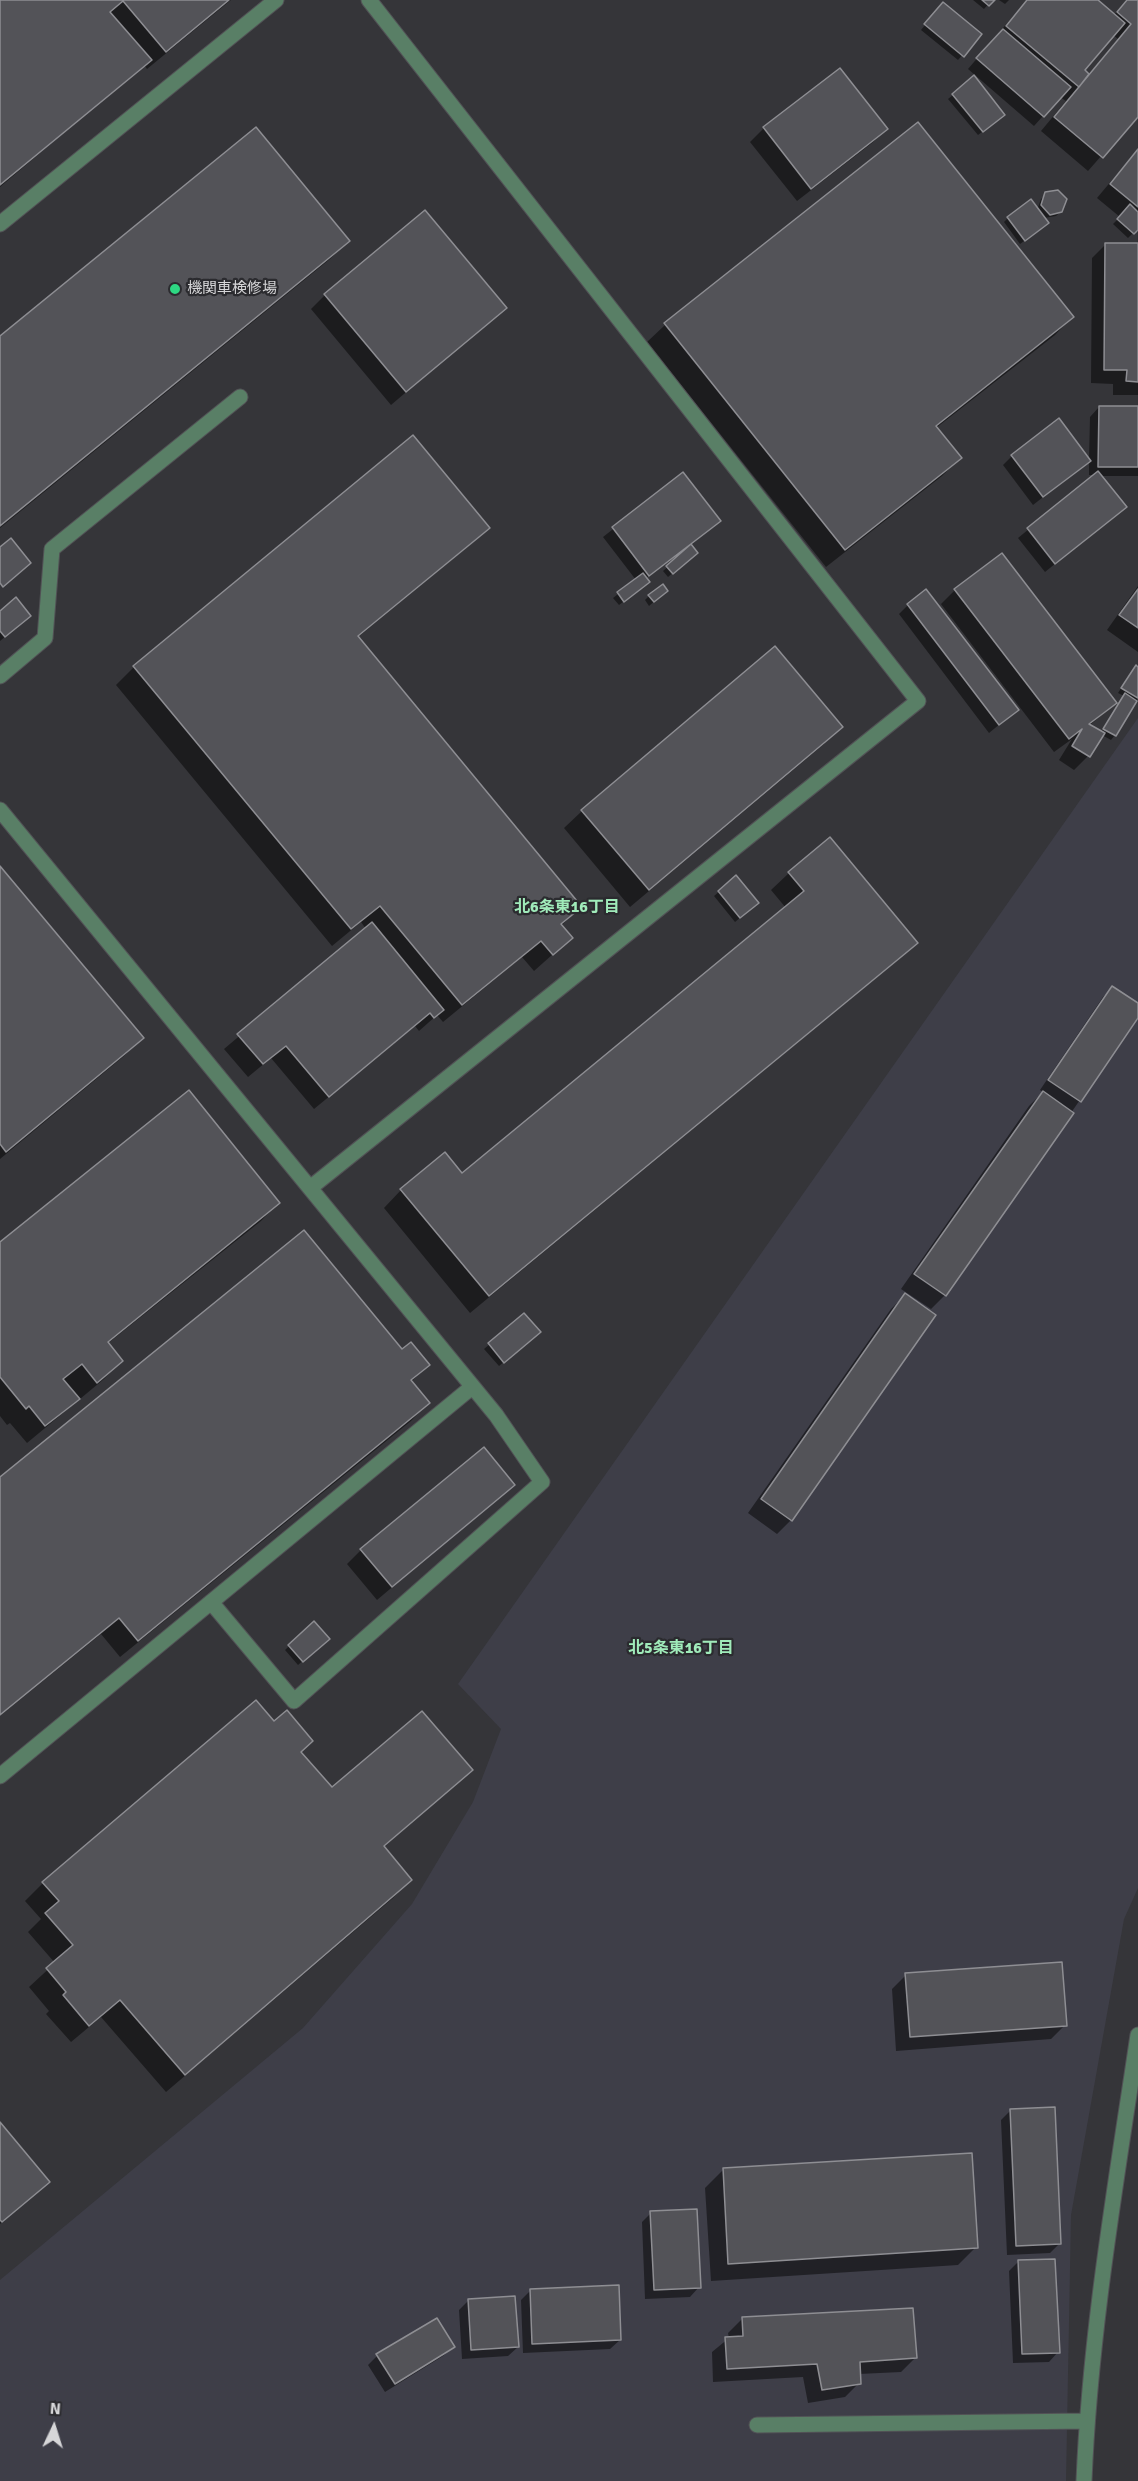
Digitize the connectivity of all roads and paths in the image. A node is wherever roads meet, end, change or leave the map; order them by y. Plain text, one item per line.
1 (276, 0) edge
2 (369, 0) edge
3 (0, 224) edge
4 (240, 397) dead end
5 (0, 676) edge
6 (0, 810) edge
7 (309, 1188) junction
8 (472, 1387) junction
9 (212, 1602) junction
10 (0, 1776) edge
11 (1138, 2036) edge
12 (1086, 2421) junction
13 (757, 2425) dead end
14 (1084, 2481) edge

1 - 3 street
2 - 7 street
4 - 5 street
6 - 7 street
7 - 8 street
8 - 9 street
8 - 9 street
9 - 10 street
11 - 12 street
12 - 13 street
12 - 14 street

